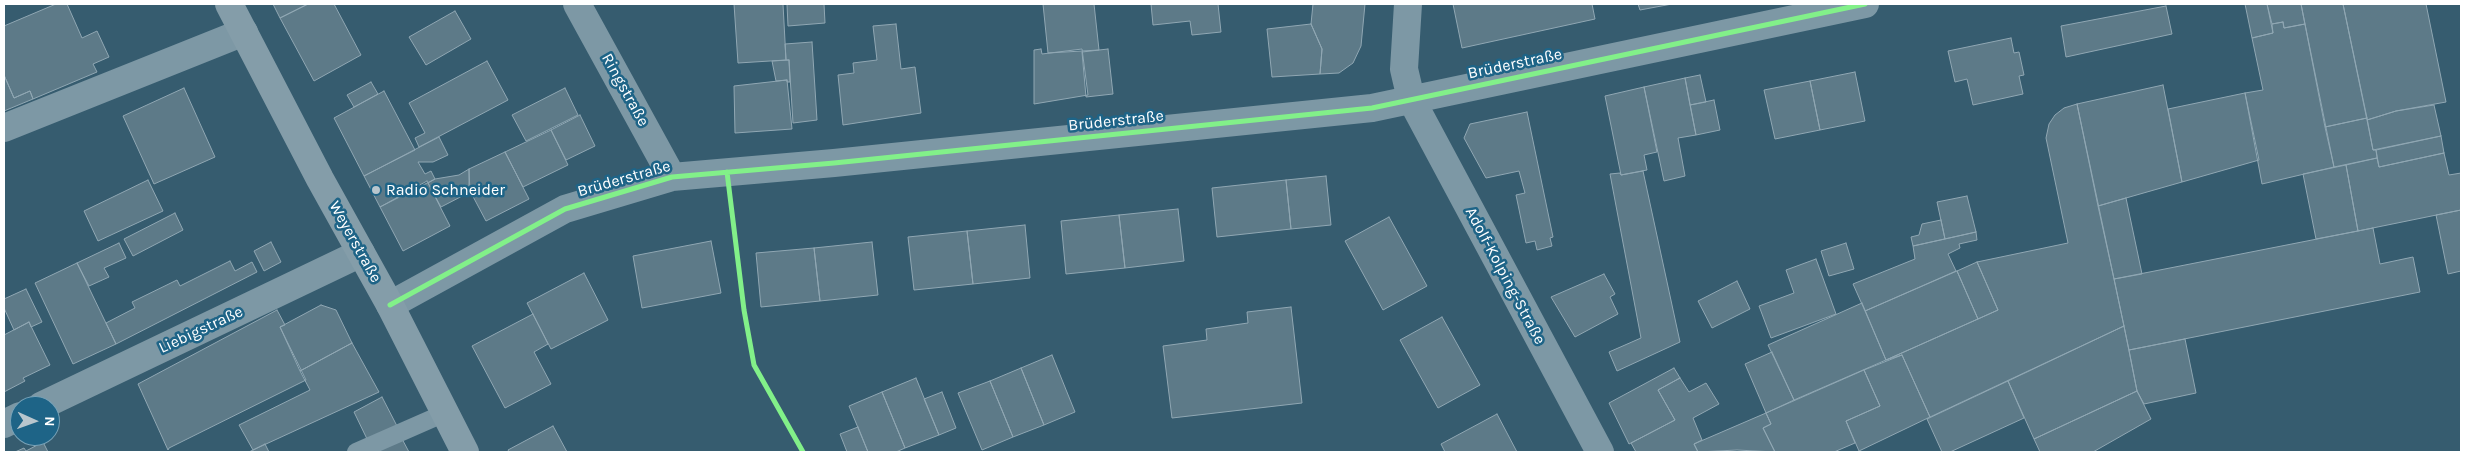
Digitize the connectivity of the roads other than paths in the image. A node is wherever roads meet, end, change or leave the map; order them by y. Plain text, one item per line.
1 (229, 4) edge
2 (577, 4) edge
3 (1408, 4) edge
4 (1865, 4) edge
5 (244, 32) junction
6 (1411, 99) junction
7 (4, 128) edge
8 (672, 176) junction
9 (361, 253) junction
10 (390, 305) junction
11 (60, 397) edge
12 (445, 413) junction
13 (356, 452) edge
14 (465, 452) edge
15 (1600, 452) edge

1 - 5 main road, Weyerstraße
2 - 8 street, Ringstraße
3 - 6 street, Adolf-Kolping-Straße
4 - 6 street, Brüderstraße
5 - 7 street
5 - 9 main road, Weyerstraße
6 - 8 street, Brüderstraße
6 - 15 street, Adolf-Kolping-Straße
8 - 10 street, Brüderstraße
9 - 10 main road, Weyerstraße
9 - 11 street, Liebigstraße
10 - 12 main road, Weyerstraße
12 - 13 lane
12 - 14 main road, Weyerstraße

